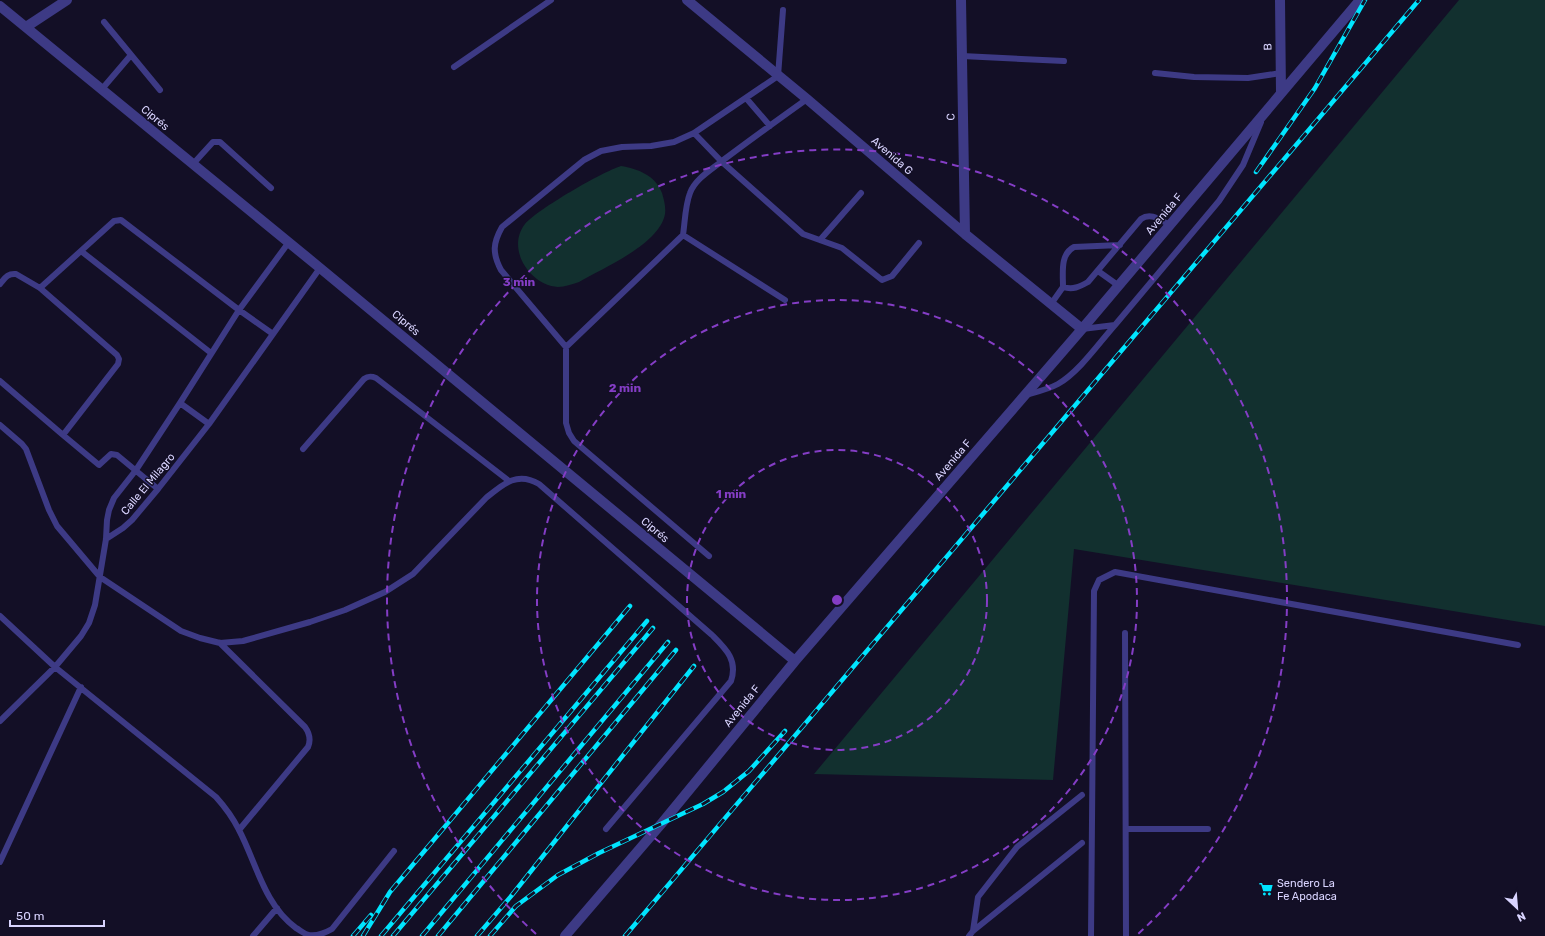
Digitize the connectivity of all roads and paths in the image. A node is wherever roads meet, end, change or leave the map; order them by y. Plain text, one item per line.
1 (67, 0) edge
2 (551, 0) edge
3 (687, 0) edge
4 (961, 0) edge
5 (1280, 0) edge
6 (1360, 0) edge
7 (54, 4) edge
8 (0, 6) edge
9 (782, 10) dead end
10 (104, 22) dead end
11 (26, 27) junction
12 (131, 55) junction
13 (962, 56) junction
14 (1064, 61) dead end
15 (454, 67) dead end
16 (1155, 73) dead end
17 (1281, 73) junction
18 (778, 76) junction
19 (102, 89) junction
20 (160, 90) dead end
21 (1281, 93) junction
22 (746, 98) junction
23 (807, 99) junction
24 (1264, 113) junction
25 (770, 126) junction
26 (694, 133) junction
27 (722, 162) junction
28 (193, 164) junction
29 (271, 188) dead end
30 (861, 193) dead end
31 (1170, 225) junction
32 (964, 234) junction
33 (683, 235) junction
34 (820, 240) junction
35 (289, 242) junction
36 (919, 243) dead end
37 (1120, 245) junction
38 (81, 251) junction
39 (320, 268) junction
40 (1098, 271) junction
41 (0, 284) edge
42 (1119, 286) junction
43 (40, 288) junction
44 (1063, 288) junction
45 (785, 300) dead end
46 (1051, 304) junction
47 (239, 310) junction
48 (1115, 325) junction
49 (1082, 329) junction
50 (273, 334) junction
51 (566, 347) junction
52 (212, 353) junction
53 (0, 381) edge
54 (1026, 395) junction
55 (180, 403) junction
56 (209, 424) junction
57 (0, 425) edge
58 (63, 435) junction
59 (303, 449) dead end
60 (136, 470) junction
61 (510, 481) junction
62 (158, 489) junction
63 (106, 538) junction
64 (709, 556) dead end
65 (100, 576) junction
66 (0, 616) edge
67 (1125, 633) dead end
68 (220, 643) junction
69 (1518, 644) dead end
70 (795, 661) junction
71 (56, 666) junction
72 (81, 687) junction
73 (0, 721) edge
74 (1082, 795) dead end
75 (606, 829) dead end
76 (1126, 829) junction
77 (1208, 829) dead end
78 (239, 830) junction
79 (1082, 843) dead end
80 (394, 851) dead end
81 (0, 862) edge
82 (277, 908) junction
83 (971, 934) edge
84 (253, 936) edge
85 (565, 936) edge
86 (1091, 936) edge
87 (1126, 936) edge

1 - 7 street
2 - 15 lane
3 - 18 street, Avenida G
4 - 13 street, C
5 - 17 street, B
6 - 21 street, Avenida F
7 - 11 street
8 - 11 street, Ciprés
9 - 18 lane
10 - 12 lane
11 - 19 street, Ciprés
12 - 19 lane
12 - 20 lane
13 - 14 lane
13 - 32 street, C
16 - 17 lane
17 - 21 street, B
18 - 22 lane
18 - 23 street, Avenida G
19 - 28 street, Ciprés
21 - 24 street, Avenida F
22 - 25 lane
22 - 26 lane
23 - 25 lane
23 - 32 street, Avenida G
24 - 31 street, Avenida F
24 - 48 lane
25 - 27 lane
26 - 27 lane
26 - 51 lane
27 - 33 lane
27 - 34 lane
28 - 29 lane
28 - 35 street, Ciprés
30 - 34 lane
31 - 37 lane
31 - 42 street, Avenida F
32 - 46 street, Avenida G
33 - 45 lane
33 - 51 lane
34 - 36 lane
35 - 39 street, Ciprés
35 - 47 lane, Calle El Milagro
37 - 40 lane
37 - 44 lane
38 - 43 lane
38 - 47 lane
38 - 52 lane
39 - 50 lane, Calle El Milagro
39 - 70 street, Ciprés
40 - 42 lane
40 - 44 lane
41 - 43 lane
42 - 49 street, Avenida F
43 - 58 lane
44 - 46 lane
46 - 49 street, Avenida G
47 - 50 lane
47 - 52 lane, Calle El Milagro
48 - 49 lane
48 - 54 lane
49 - 54 street, Avenida F
50 - 56 lane, Calle El Milagro
51 - 64 lane
52 - 55 lane, Calle El Milagro
53 - 58 lane
54 - 70 street, Avenida F
55 - 56 lane
55 - 60 lane, Calle El Milagro
56 - 62 lane, Calle El Milagro
57 - 65 lane
58 - 60 lane
59 - 61 lane
60 - 62 lane
60 - 63 lane, Calle El Milagro
61 - 68 lane
61 - 75 lane
62 - 63 lane, Calle El Milagro
63 - 65 lane
65 - 68 lane
65 - 71 lane
66 - 71 lane
67 - 76 lane
68 - 78 lane
69 - 86 lane
70 - 85 street, Avenida F
71 - 72 lane
71 - 73 lane
72 - 78 lane
72 - 81 lane
74 - 83 lane
76 - 77 lane
76 - 87 lane
78 - 82 lane
79 - 83 lane
80 - 82 lane
82 - 84 lane

